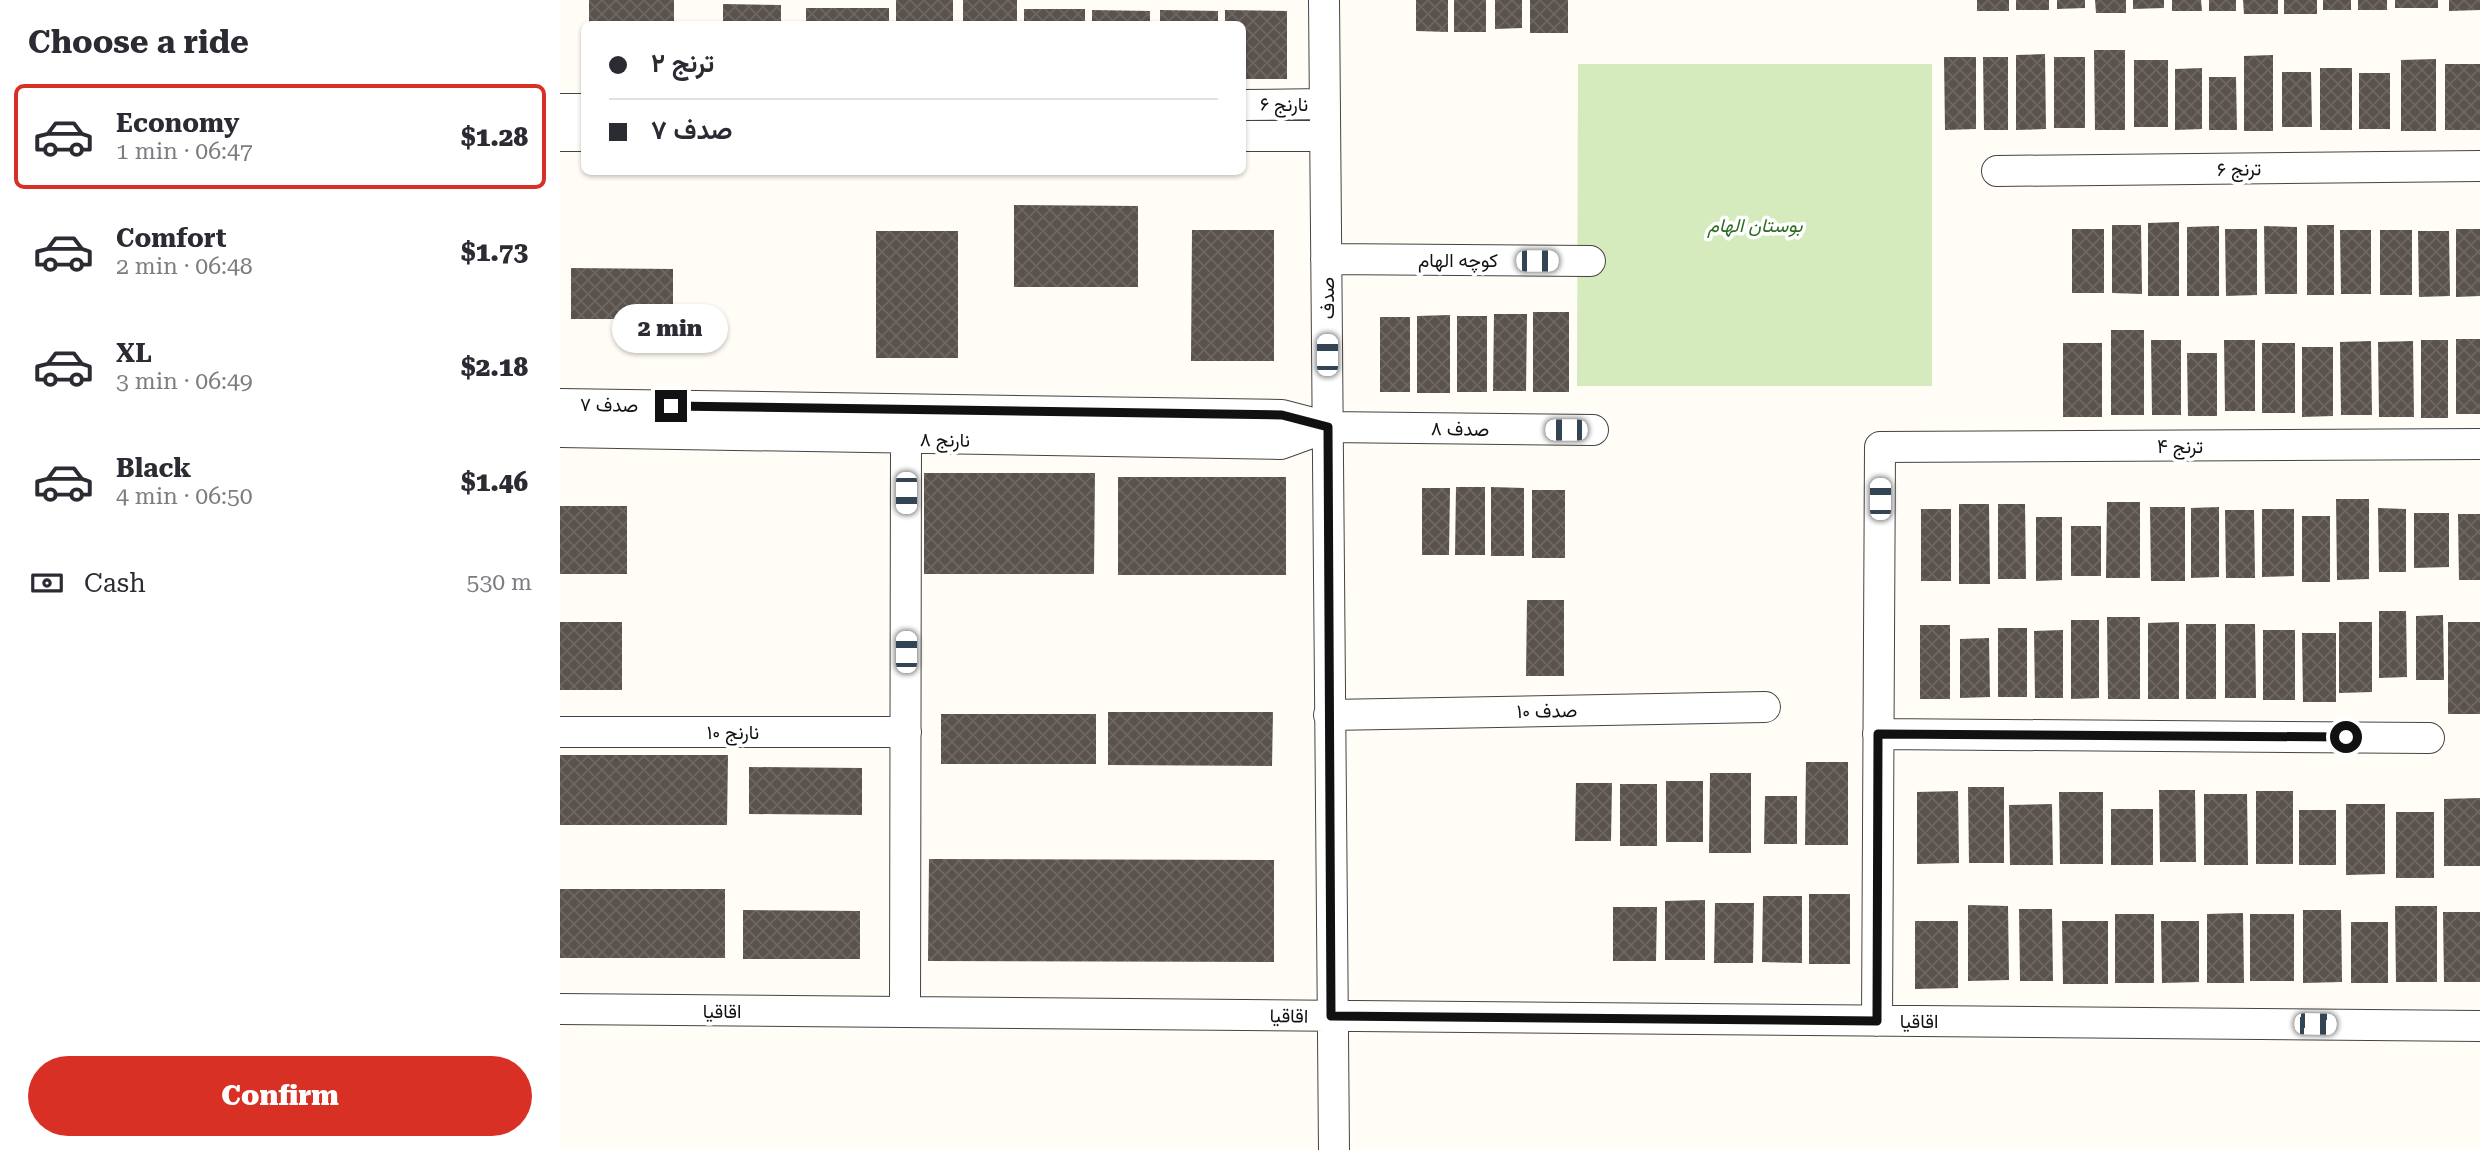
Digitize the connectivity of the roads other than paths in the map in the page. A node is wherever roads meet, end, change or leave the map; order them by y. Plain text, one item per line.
1 (1324, 0) edge
2 (1246, 104) edge
3 (1325, 104) junction
4 (560, 109) edge
5 (581, 109) edge
6 (560, 136) edge
7 (581, 136) edge
8 (1246, 136) edge
9 (1325, 136) junction
10 (2480, 166) edge
11 (1997, 171) dead end
12 (1326, 259) junction
13 (1590, 261) dead end
14 (560, 404) edge
15 (1328, 427) junction
16 (1593, 430) dead end
17 (560, 432) edge
18 (906, 440) junction
19 (2480, 444) edge
20 (1765, 707) dead end
21 (1329, 715) junction
22 (560, 732) edge
23 (906, 732) junction
24 (1878, 734) junction
25 (2429, 738) dead end
26 (560, 1009) edge
27 (905, 1012) junction
28 (1331, 1016) junction
29 (1877, 1021) junction
30 (2480, 1026) edge
31 (1334, 1150) edge

1 - 3 street, صدف
2 - 3 street, نارنج ۶
3 - 9 street, صدف
4 - 5 street
6 - 7 street
8 - 9 street
9 - 12 street, صدف
10 - 11 street, ترنج ۶
12 - 13 street, کوچه الهام
12 - 15 street, صدف
14 - 15 street, صدف ۷
15 - 16 street, صدف ۸
15 - 18 street, نارنج ۸
15 - 21 street, صدف
17 - 18 street, نارنج ۸
18 - 23 street
19 - 24 street, ترنج ۴
20 - 21 street, صدف ۱۰
21 - 28 street, صدف
22 - 23 street, نارنج ۱۰
23 - 27 street
24 - 25 street
24 - 29 street
26 - 27 street, اقاقیا
27 - 28 street, اقاقیا
28 - 29 street, اقاقیا
28 - 31 street, صدف
29 - 30 street, اقاقیا

